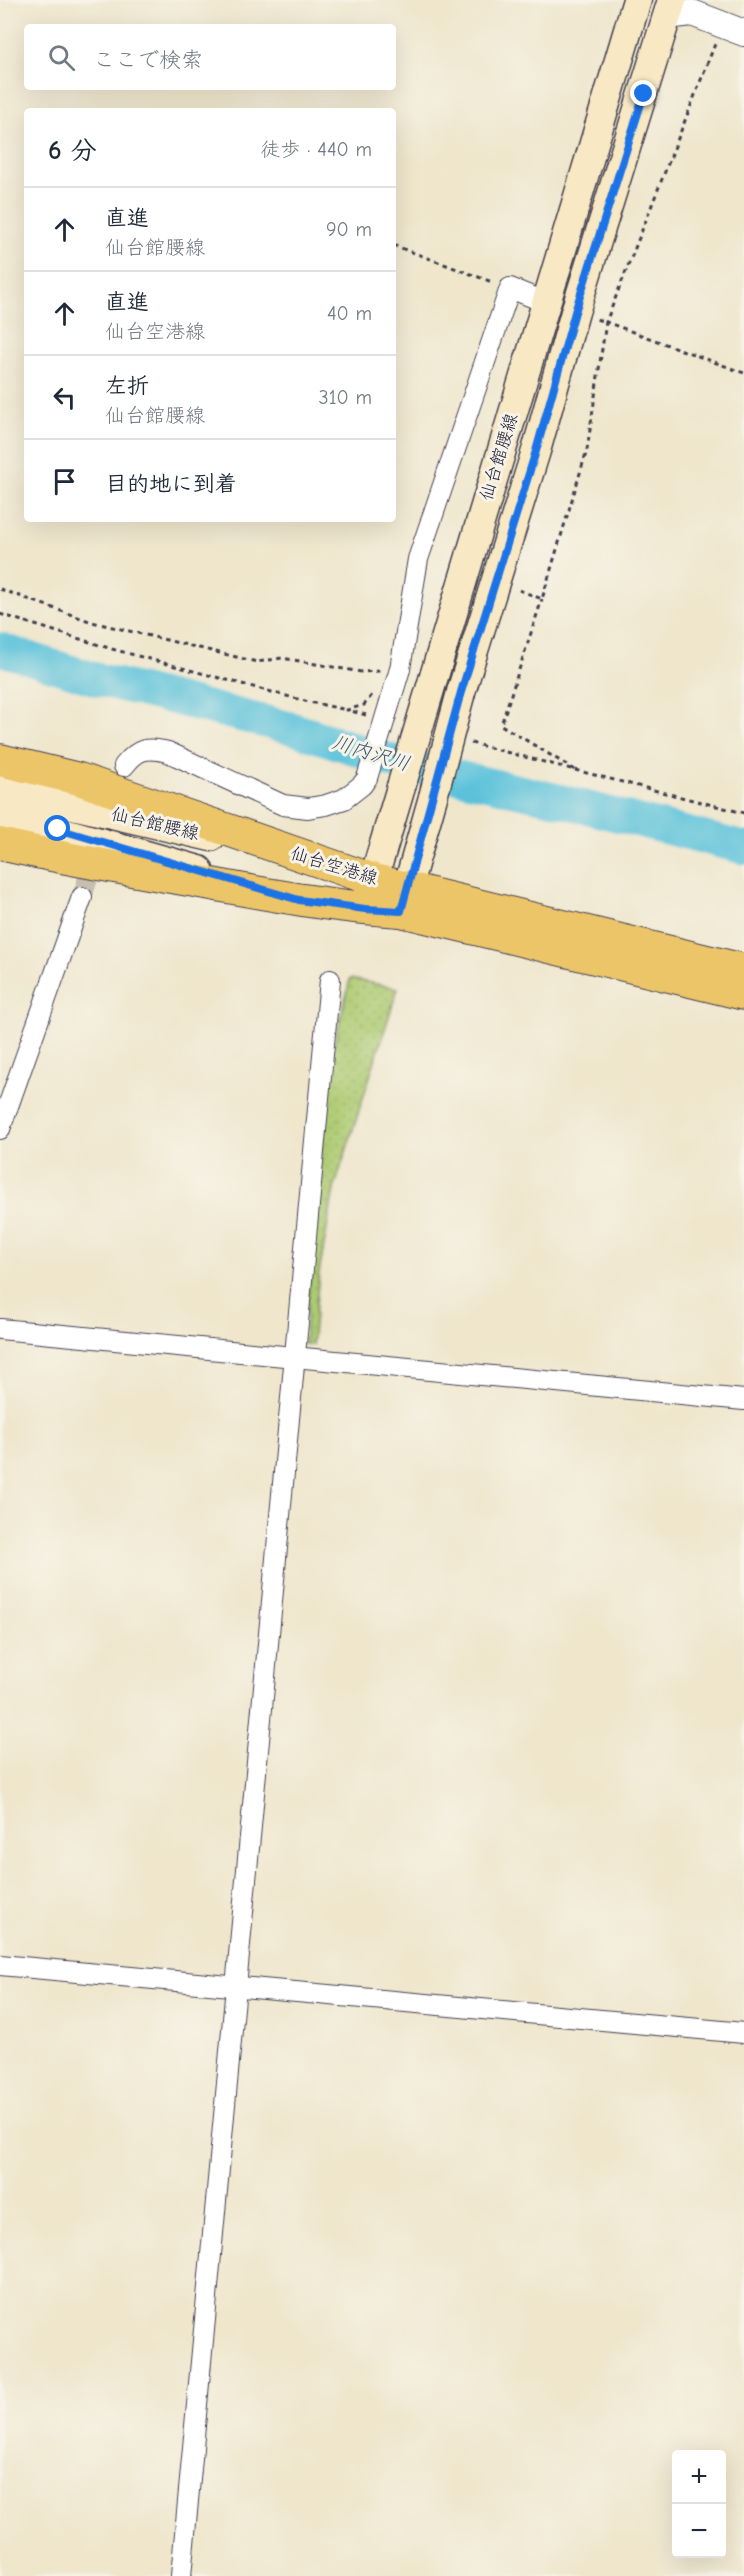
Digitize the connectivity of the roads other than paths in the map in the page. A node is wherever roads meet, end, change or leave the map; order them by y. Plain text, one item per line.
1 (631, 2) edge
2 (678, 7) edge
3 (733, 29) edge
4 (547, 303) junction
5 (0, 760) edge
6 (124, 766) dead end
7 (0, 788) edge
8 (0, 814) edge
9 (0, 844) edge
10 (309, 860) junction
11 (369, 894) junction
12 (82, 897) tunnel mouth
13 (403, 899) junction
14 (299, 900) junction
15 (744, 970) edge
16 (330, 980) dead end
17 (744, 994) edge
18 (0, 1129) edge
19 (0, 1329) edge
20 (296, 1356) junction
21 (744, 1400) edge
22 (0, 1965) edge
23 (237, 1985) junction
24 (744, 2033) edge
25 (181, 2576) edge

1 - 2 main road, 仙台館腰線
1 - 4 main road, 仙台館腰線
2 - 3 street
2 - 13 main road, 仙台館腰線, bridge
4 - 6 street, bridge
4 - 11 main road, 仙台館腰線, bridge
5 - 10 main road, 仙台空港線
7 - 10 main road, 仙台館腰線
8 - 14 main road, 仙台館腰線
9 - 14 main road, 仙台空港線
10 - 11 main road, 仙台空港線
11 - 13 main road, 仙台空港線
11 - 14 main road, 仙台空港線
12 - 18 street
13 - 15 main road, 仙台空港線
13 - 17 main road, 仙台空港線
16 - 20 street
19 - 20 street
20 - 21 street
20 - 23 street
22 - 23 street
23 - 24 street
23 - 25 street

